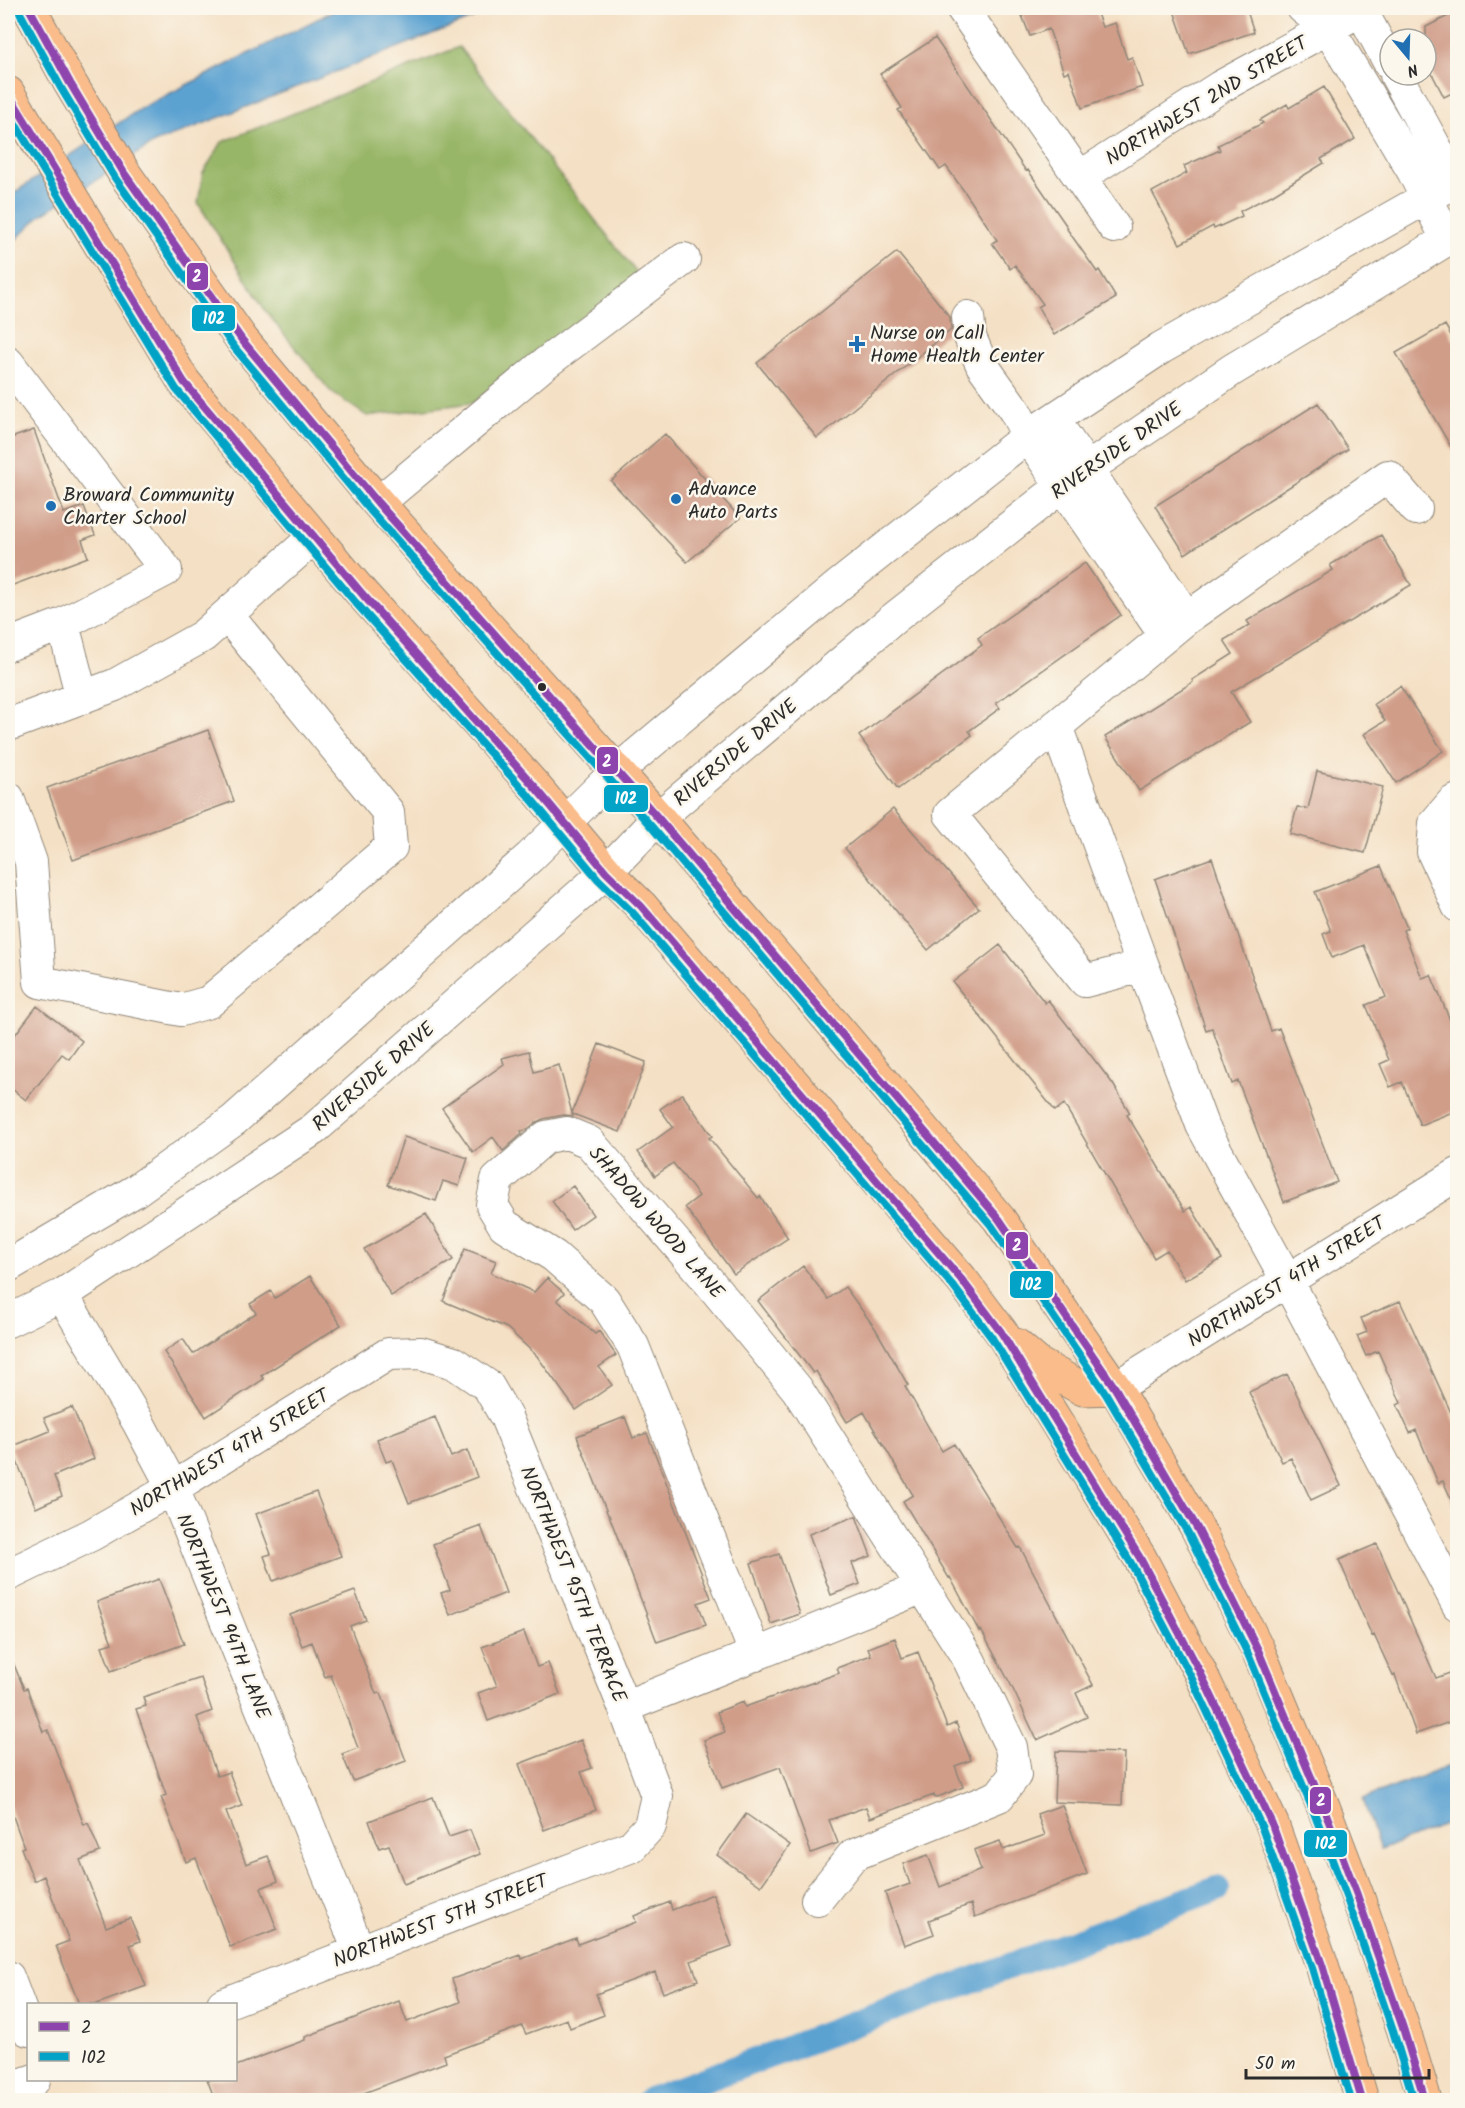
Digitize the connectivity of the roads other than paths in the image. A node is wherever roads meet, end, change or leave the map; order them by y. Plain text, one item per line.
1 (29, 8) edge
2 (963, 8) edge
3 (1303, 8) edge
4 (1363, 9) edge
5 (1328, 28) junction
6 (1378, 40) edge
7 (1403, 87) edge
8 (8, 93) edge
9 (1080, 177) junction
10 (1456, 184) edge
11 (1426, 197) junction
12 (1114, 227) dead end
13 (1452, 236) edge
14 (684, 259) dead end
15 (968, 317) dead end
16 (8, 363) edge
17 (1041, 428) junction
18 (1087, 468) junction
19 (1062, 486) junction
20 (378, 503) junction
21 (1416, 509) dead end
22 (313, 538) junction
23 (227, 615) junction
24 (63, 624) junction
25 (1176, 627) junction
26 (8, 645) edge
27 (82, 698) junction
28 (8, 725) edge
29 (1056, 726) junction
30 (616, 772) junction
31 (8, 798) edge
32 (1458, 800) edge
33 (658, 818) junction
34 (565, 824) junction
35 (606, 872) junction
36 (1458, 906) edge
37 (1143, 966) junction
38 (1458, 1174) edge
39 (8, 1266) edge
40 (1287, 1280) junction
41 (62, 1295) junction
42 (8, 1321) edge
43 (1001, 1332) junction
44 (454, 1363) joint
45 (1115, 1388) junction
46 (173, 1488) junction
47 (8, 1575) edge
48 (921, 1588) junction
49 (1458, 1605) edge
50 (756, 1655) junction
51 (624, 1707) junction
52 (650, 1826) joint
53 (817, 1900) dead end
54 (359, 1951) junction
55 (8, 1977) edge
56 (226, 2003) edge
57 (27, 2027) edge
58 (29, 2081) edge
59 (1358, 2085) edge
60 (8, 2089) edge
61 (1376, 2100) edge
62 (1425, 2100) edge

1 - 20 main road
2 - 9 street
3 - 5 street
4 - 5 street, NORTHWEST 2ND STREET
4 - 6 street
5 - 9 street, NORTHWEST 2ND STREET
5 - 11 street
7 - 10 street
8 - 22 main road
9 - 12 street
10 - 11 street
11 - 13 street
11 - 17 street
13 - 18 street, RIVERSIDE DRIVE
14 - 20 street
15 - 17 street
16 - 24 street
17 - 18 street
17 - 19 street
17 - 30 street
18 - 19 street, RIVERSIDE DRIVE
18 - 25 street
19 - 25 street
19 - 33 street, RIVERSIDE DRIVE
20 - 30 main road
21 - 25 street
22 - 23 street
22 - 34 main road
23 - 27 street
23 - 31 street
24 - 26 street
24 - 27 street
25 - 29 street
27 - 28 street
29 - 37 street
29 - 37 street
30 - 33 main road
30 - 34 street
32 - 36 street
33 - 35 street, RIVERSIDE DRIVE
33 - 45 main road
34 - 35 main road
34 - 39 street
35 - 41 street, RIVERSIDE DRIVE
35 - 43 main road
37 - 40 street
38 - 40 street, NORTHWEST 4TH STREET
40 - 45 street, NORTHWEST 4TH STREET
40 - 49 street
41 - 42 street, RIVERSIDE DRIVE
41 - 46 street, NORTHWEST 94TH LANE
43 - 45 main road
43 - 59 main road
44 - 46 street, NORTHWEST 4TH STREET
44 - 51 street, NORTHWEST 95TH TERRACE
45 - 62 main road
46 - 47 street, NORTHWEST 4TH STREET
46 - 54 street, NORTHWEST 94TH LANE
48 - 50 street
48 - 50 street, SHADOW WOOD LANE
48 - 53 street, SHADOW WOOD LANE
50 - 51 street
51 - 52 street, NORTHWEST 95TH TERRACE
52 - 54 street, NORTHWEST 5TH STREET
54 - 56 street, NORTHWEST 5TH STREET
55 - 57 street
58 - 60 street
59 - 61 main road

